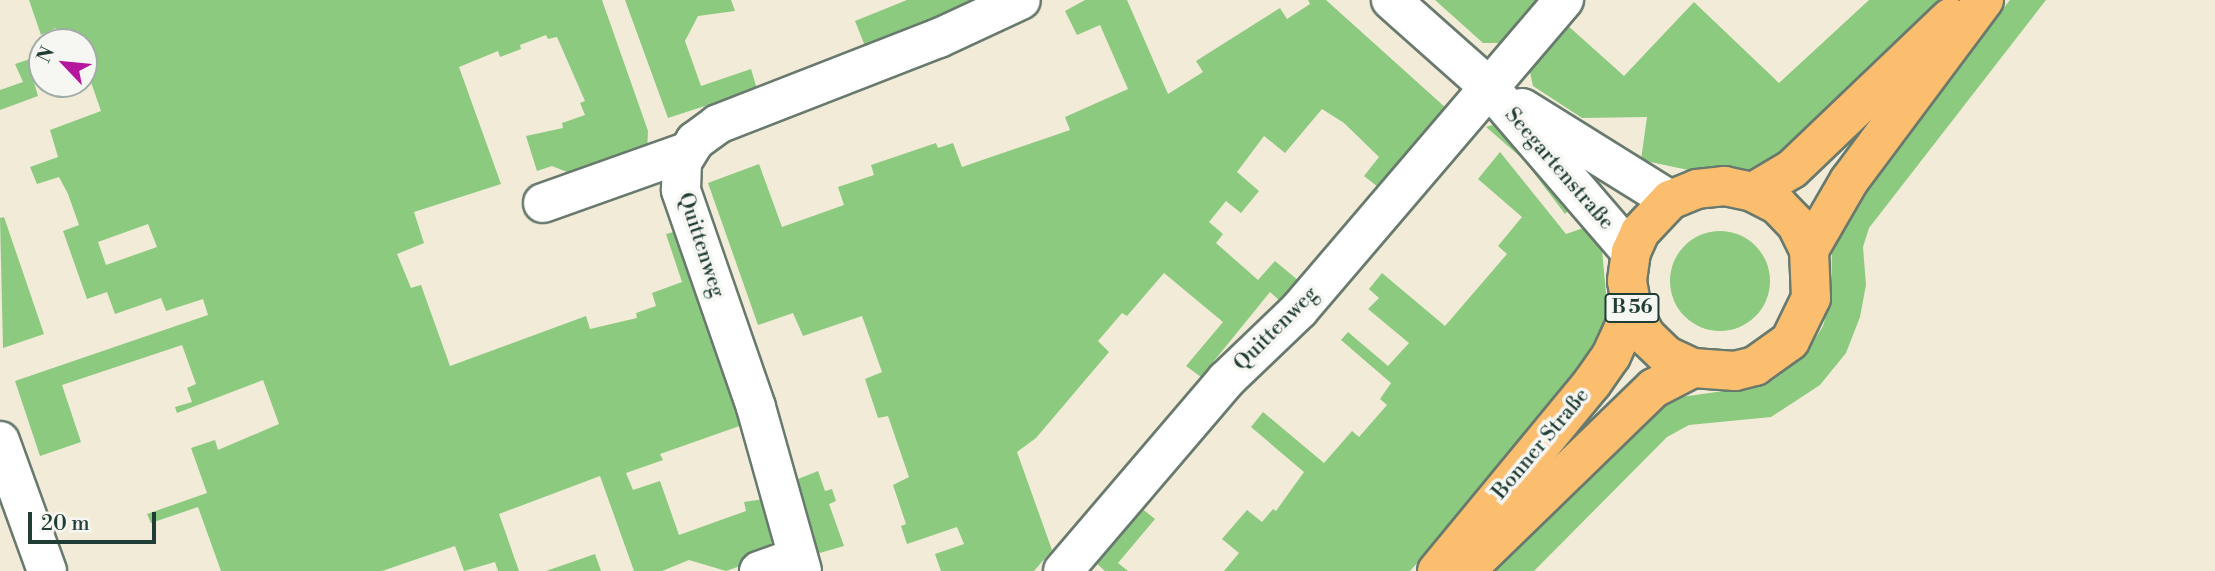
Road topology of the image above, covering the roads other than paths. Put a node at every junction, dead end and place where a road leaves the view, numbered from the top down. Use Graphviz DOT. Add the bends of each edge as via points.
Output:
graph roads {
  1 [pos="1021,0"];
  2 [pos="1391,0"];
  3 [pos="1564,0"];
  4 [pos="1970,0"];
  5 [pos="1984,0"];
  6 [pos="1488,86"];
  7 [pos="685,152"];
  8 [pos="1754,192"];
  9 [pos="1670,200"];
  10 [pos="543,203"];
  11 [pos="1809,250"];
  12 [pos="1631,252"];
  13 [pos="1632,310"];
  14 [pos="1693,368"];
  15 [pos="0,441"];
  16 [pos="800,564"];
  17 [pos="47,571"];
  18 [pos="759,571"];
  19 [pos="1063,571"];
  20 [pos="1437,571"];
  21 [pos="1465,571"];
  1 -- 7 [label="street" via="939,38 718,124"];
  2 -- 6 [label="street, Seegartenstraße"];
  3 -- 6 [label="street, Quittenweg"];
  4 -- 8 [label="main road" via="1792,169"];
  5 -- 11 [label="main road" via="1849,181"];
  6 -- 9 [label="street, Seegartenstraße"];
  6 -- 12 [label="street, Seegartenstraße"];
  6 -- 19 [label="street, Quittenweg" via="1299,310 1226,380"];
  7 -- 10 [label="street"];
  7 -- 16 [label="street, Quittenweg" via="681,190 757,407"];
  8 -- 9 [label="main road, B 56" via="1726,186 1697,189"];
  8 -- 11 [label="main road, B 56" via="1777,205 1797,225"];
  9 -- 12 [label="main road, B 56" via="1653,214"];
  11 -- 14 [label="main road, B 56" via="1811,298 1790,341 1755,366 1735,371"];
  12 -- 13 [label="main road, B 56" via="1627,281"];
  13 -- 14 [label="main road, B 56" via="1646,336"];
  13 -- 20 [label="main road, Bonner Straße / B 56" via="1611,356 1592,383"];
  14 -- 21 [label="main road, Bonner Straße" via="1654,388"];
  15 -- 17 [label="street"];
  16 -- 18 [label="street"];
}
